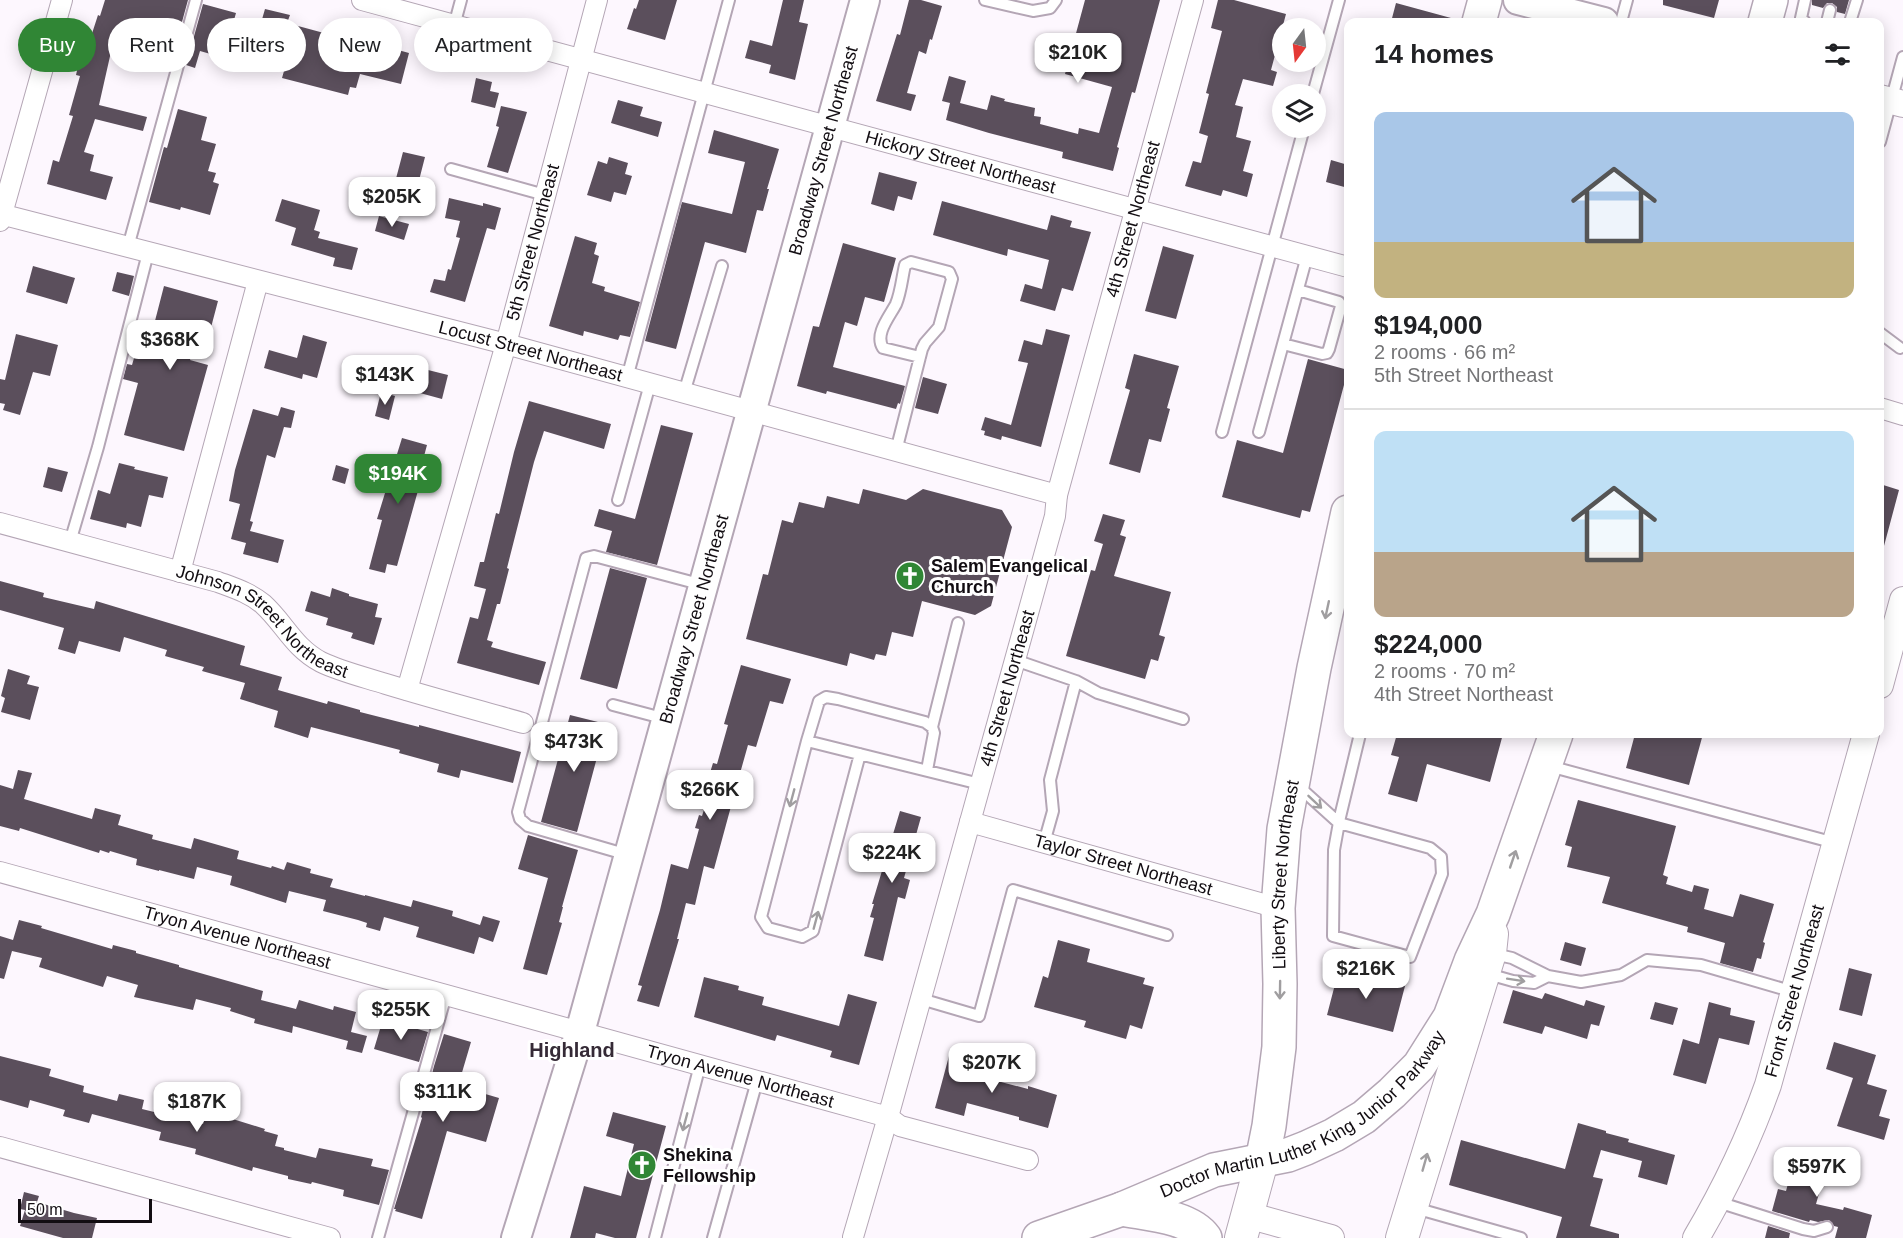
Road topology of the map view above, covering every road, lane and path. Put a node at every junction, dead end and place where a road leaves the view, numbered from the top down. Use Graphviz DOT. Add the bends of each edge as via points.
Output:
graph roads {
  1 [pos="62,0"];
  2 [pos="196,0"];
  3 [pos="362,0"];
  4 [pos="461,0"];
  5 [pos="597,0"];
  6 [pos="729,0"];
  7 [pos="865,0"];
  8 [pos="985,0"];
  9 [pos="1193,0"];
  10 [pos="1339,0"];
  11 [pos="1485,0"];
  12 [pos="1518,0"];
  13 [pos="1627,0"];
  14 [pos="1772,0"];
  15 [pos="1806,0"];
  16 [pos="1857,0"];
  17 [pos="1053,4"];
  18 [pos="1830,10"];
  19 [pos="426,18"];
  20 [pos="456,18"];
  21 [pos="1480,18"];
  22 [pos="1588,18"];
  23 [pos="1622,18"];
  24 [pos="1766,18"];
  25 [pos="1801,18"];
  26 [pos="1828,18"];
  27 [pos="1851,18"];
  28 [pos="553,53"];
  29 [pos="1903,57"];
  30 [pos="580,60"];
  31 [pos="1316,84"];
  32 [pos="704,93"];
  33 [pos="1891,101"];
  34 [pos="831,127"];
  35 [pos="1884,127"];
  36 [pos="1301,138"];
  37 [pos="451,169"];
  38 [pos="545,195"];
  39 [pos="1136,210"];
  40 [pos="1,217"];
  41 [pos="1271,246"];
  42 [pos="128,247"];
  43 [pos="148,253"];
  44 [pos="1307,256"];
  45 [pos="722,266"];
  46 [pos="1344,266"];
  47 [pos="258,281"];
  48 [pos="1298,290"];
  49 [pos="1884,336"];
  50 [pos="506,344"];
  51 [pos="1283,344"];
  52 [pos="1900,348"];
  53 [pos="920,357"];
  54 [pos="627,378"];
  55 [pos="650,384"];
  56 [pos="684,393"];
  57 [pos="1884,409"];
  58 [pos="751,412"];
  59 [pos="1903,415"];
  60 [pos="1222,432"];
  61 [pos="1259,432"];
  62 [pos="896,451"];
  63 [pos="1058,495"];
  64 [pos="618,500"];
  65 [pos="0,523"];
  66 [pos="69,542"];
  67 [pos="1343,563"];
  68 [pos="180,572"];
  69 [pos="703,585"];
  70 [pos="1903,600"];
  71 [pos="958,623"];
  72 [pos="1015,660"];
  73 [pos="1884,670"];
  74 [pos="1076,681"];
  75 [pos="407,690"];
  76 [pos="613,705"];
  77 [pos="666,719"];
  78 [pos="1183,719"];
  79 [pos="523,723"];
  80 [pos="932,728"];
  81 [pos="1359,738"];
  82 [pos="1555,738"];
  83 [pos="1865,738"];
  84 [pos="807,741"];
  85 [pos="860,754"];
  86 [pos="1545,765"];
  87 [pos="927,770"];
  88 [pos="1292,780"];
  89 [pos="980,784"];
  90 [pos="970,822"];
  91 [pos="1339,823"];
  92 [pos="1044,843"];
  93 [pos="1836,843"];
  94 [pos="629,855"];
  95 [pos="0,872"];
  96 [pos="1278,908"];
  97 [pos="1493,914"];
  98 [pos="1167,935"];
  99 [pos="1487,963"];
  100 [pos="1548,976"];
  101 [pos="1794,992"];
  102 [pos="446,995"];
  103 [pos="921,999"];
  104 [pos="580,1032"];
  105 [pos="700,1065"];
  106 [pos="757,1081"];
  107 [pos="888,1117"];
  108 [pos="0,1147"];
  109 [pos="1028,1160"];
  110 [pos="1262,1161"];
  111 [pos="1717,1202"];
  112 [pos="1412,1207"];
  113 [pos="1122,1209"];
  114 [pos="1244,1227"];
  115 [pos="1827,1227"];
  116 [pos="853,1237"];
  117 [pos="330,1238"];
  118 [pos="378,1238"];
  119 [pos="516,1238"];
  120 [pos="655,1238"];
  121 [pos="713,1238"];
  122 [pos="1039,1238"];
  123 [pos="1205,1238"];
  124 [pos="1331,1238"];
  125 [pos="1402,1238"];
  126 [pos="1521,1238"];
  127 [pos="1696,1238"];
  1 -- 40 [label="street"];
  2 -- 42 [label="lane"];
  3 -- 19 [label="street, Hickory Street Northeast"];
  4 -- 20 [label="lane"];
  5 -- 30 [label="street, 5th Street Northeast"];
  6 -- 32 [label="lane"];
  7 -- 34 [label="main road, Broadway Street Northeast"];
  8 -- 17 [label="lane" via="1033,11"];
  9 -- 39 [label="street, 4th Street Northeast"];
  10 -- 31 [label="lane"];
  11 -- 21 [label="highway"];
  12 -- 22 [label="main road"];
  13 -- 23 [label="lane"];
  14 -- 24 [label="highway"];
  15 -- 25 [label="lane"];
  16 -- 27 [label="lane"];
  18 -- 26 [label="lane"];
  28 -- 30 [label="street, Hickory Street Northeast"];
  29 -- 33 [label="lane"];
  30 -- 32 [label="street, Hickory Street Northeast"];
  30 -- 38 [label="street, 5th Street Northeast"];
  32 -- 34 [label="street, Hickory Street Northeast"];
  32 -- 54 [label="lane"];
  33 -- 35 [label="lane"];
  34 -- 39 [label="street, Hickory Street Northeast"];
  34 -- 58 [label="main road, Broadway Street Northeast"];
  36 -- 41 [label="lane"];
  37 -- 38 [label="lane"];
  38 -- 50 [label="street, 5th Street Northeast"];
  39 -- 41 [label="street, Hickory Street Northeast"];
  39 -- 63 [label="street, 4th Street Northeast"];
  40 -- 42 [label="street, Locust Street Northeast"];
  41 -- 44 [label="street, Hickory Street Northeast"];
  41 -- 60 [label="lane"];
  42 -- 43 [label="street, Locust Street Northeast"];
  43 -- 47 [label="street, Locust Street Northeast"];
  43 -- 66 [label="lane"];
  44 -- 46 [label="street, Hickory Street Northeast"];
  44 -- 48 [label="lane"];
  45 -- 56 [label="lane"];
  47 -- 50 [label="street, Locust Street Northeast"];
  47 -- 68 [label="street"];
  48 -- 51 [label="lane"];
  48 -- 51 [label="lane" via="1340,302 1341,306 1327,352"];
  49 -- 52 [label="lane"];
  50 -- 54 [label="street, Locust Street Northeast"];
  50 -- 75 [label="street, 5th Street Northeast"];
  51 -- 61 [label="lane"];
  53 -- 53 [label="lane" via="925,343 939,327 952,276 911,262 905,265 896,304 886,318 880,340 883,348"];
  53 -- 62 [label="lane"];
  54 -- 55 [label="street, Locust Street Northeast"];
  55 -- 56 [label="street, Locust Street Northeast"];
  55 -- 64 [label="lane"];
  56 -- 58 [label="street, Locust Street Northeast"];
  57 -- 59 [label="street"];
  58 -- 62 [label="street, Locust Street Northeast"];
  58 -- 69 [label="main road, Broadway Street Northeast"];
  62 -- 63 [label="street, Locust Street Northeast"];
  63 -- 72 [label="street, 4th Street Northeast"];
  65 -- 66 [label="street, Johnson Street Northeast"];
  66 -- 68 [label="street, Johnson Street Northeast"];
  67 -- 88 [label="highway, Liberty Street Northeast, one-way"];
  68 -- 75 [label="street, Johnson Street Northeast" via="246,593 272,613 308,654 322,662"];
  69 -- 77 [label="main road, Broadway Street Northeast"];
  69 -- 94 [label="lane" via="594,556 586,558 518,812 528,826"];
  70 -- 73 [label="street"];
  71 -- 80 [label="lane"];
  72 -- 74 [label="lane"];
  72 -- 89 [label="street, 4th Street Northeast"];
  74 -- 78 [label="lane" via="1098,693"];
  74 -- 92 [label="lane" via="1050,780 1053,811"];
  75 -- 79 [label="street, Johnson Street Northeast"];
  76 -- 77 [label="lane"];
  77 -- 94 [label="main road, Broadway Street Northeast"];
  80 -- 84 [label="lane" via="925,722 826,697 819,701"];
  80 -- 87 [label="lane"];
  81 -- 91 [label="lane"];
  82 -- 86 [label="highway, Doctor Martin Luther King Junior Parkway"];
  83 -- 93 [label="street, Front Street Northeast"];
  84 -- 85 [label="lane"];
  84 -- 85 [label="lane, one-way" via="761,917 768,928 802,937 813,931"];
  85 -- 87 [label="lane"];
  86 -- 93 [label="lane"];
  97 -- 86 [label="highway, Doctor Martin Luther King Junior Parkway, one-way"];
  87 -- 89 [label="lane"];
  88 -- 91 [label="lane, one-way"];
  88 -- 96 [label="highway, Liberty Street Northeast"];
  89 -- 90 [label="street, 4th Street Northeast"];
  90 -- 92 [label="street, Taylor Street Northeast"];
  90 -- 103 [label="street, 4th Street Northeast"];
  91 -- 91 [label="lane" via="1334,850 1333,936 1410,957 1442,873 1441,857 1430,848"];
  92 -- 96 [label="street, Taylor Street Northeast"];
  93 -- 101 [label="street, Front Street Northeast"];
  94 -- 104 [label="main road, Broadway Street Northeast"];
  95 -- 102 [label="street, Tryon Avenue Northeast"];
  96 -- 110 [label="highway, Liberty Street Northeast, one-way" via="1279,1047"];
  97 -- 99 [label="main road"];
  97 -- 110 [label="highway, Doctor Martin Luther King Junior Parkway" via="1450,1017 1419,1066 1364,1117 1288,1155"];
  98 -- 103 [label="lane" via="1012,890 978,1016"];
  99 -- 100 [label="lane" via="1512,958"];
  99 -- 100 [label="lane, one-way" via="1513,981 1534,983"];
  112 -- 99 [label="main road, one-way"];
  100 -- 101 [label="lane" via="1581,982 1605,979 1647,960 1701,965"];
  101 -- 111 [label="street, Front Street Northeast" via="1759,1111"];
  102 -- 104 [label="street, Tryon Avenue Northeast"];
  102 -- 118 [label="lane"];
  103 -- 107 [label="street, 4th Street Northeast"];
  104 -- 105 [label="street, Tryon Avenue Northeast"];
  104 -- 119 [label="main road, Broadway Street Northeast"];
  105 -- 106 [label="street, Tryon Avenue Northeast"];
  105 -- 120 [label="lane, one-way"];
  106 -- 107 [label="street, Tryon Avenue Northeast"];
  106 -- 121 [label="lane"];
  107 -- 109 [label="street, Tryon Avenue Northeast" via="900,1126"];
  107 -- 116 [label="street, 4th Street Northeast"];
  108 -- 117 [label="street"];
  110 -- 113 [label="highway, Doctor Martin Luther King Junior Parkway" via="1214,1170"];
  110 -- 114 [label="main road, Liberty Street Northeast"];
  111 -- 115 [label="lane" via="1803,1229"];
  111 -- 127 [label="street, Front Street Northeast"];
  112 -- 125 [label="main road"];
  112 -- 126 [label="lane"];
  113 -- 122 [label="highway, Doctor Martin Luther King Junior Parkway"];
  113 -- 123 [label="highway" via="1179,1220"];
  114 -- 124 [label="street"];
}
